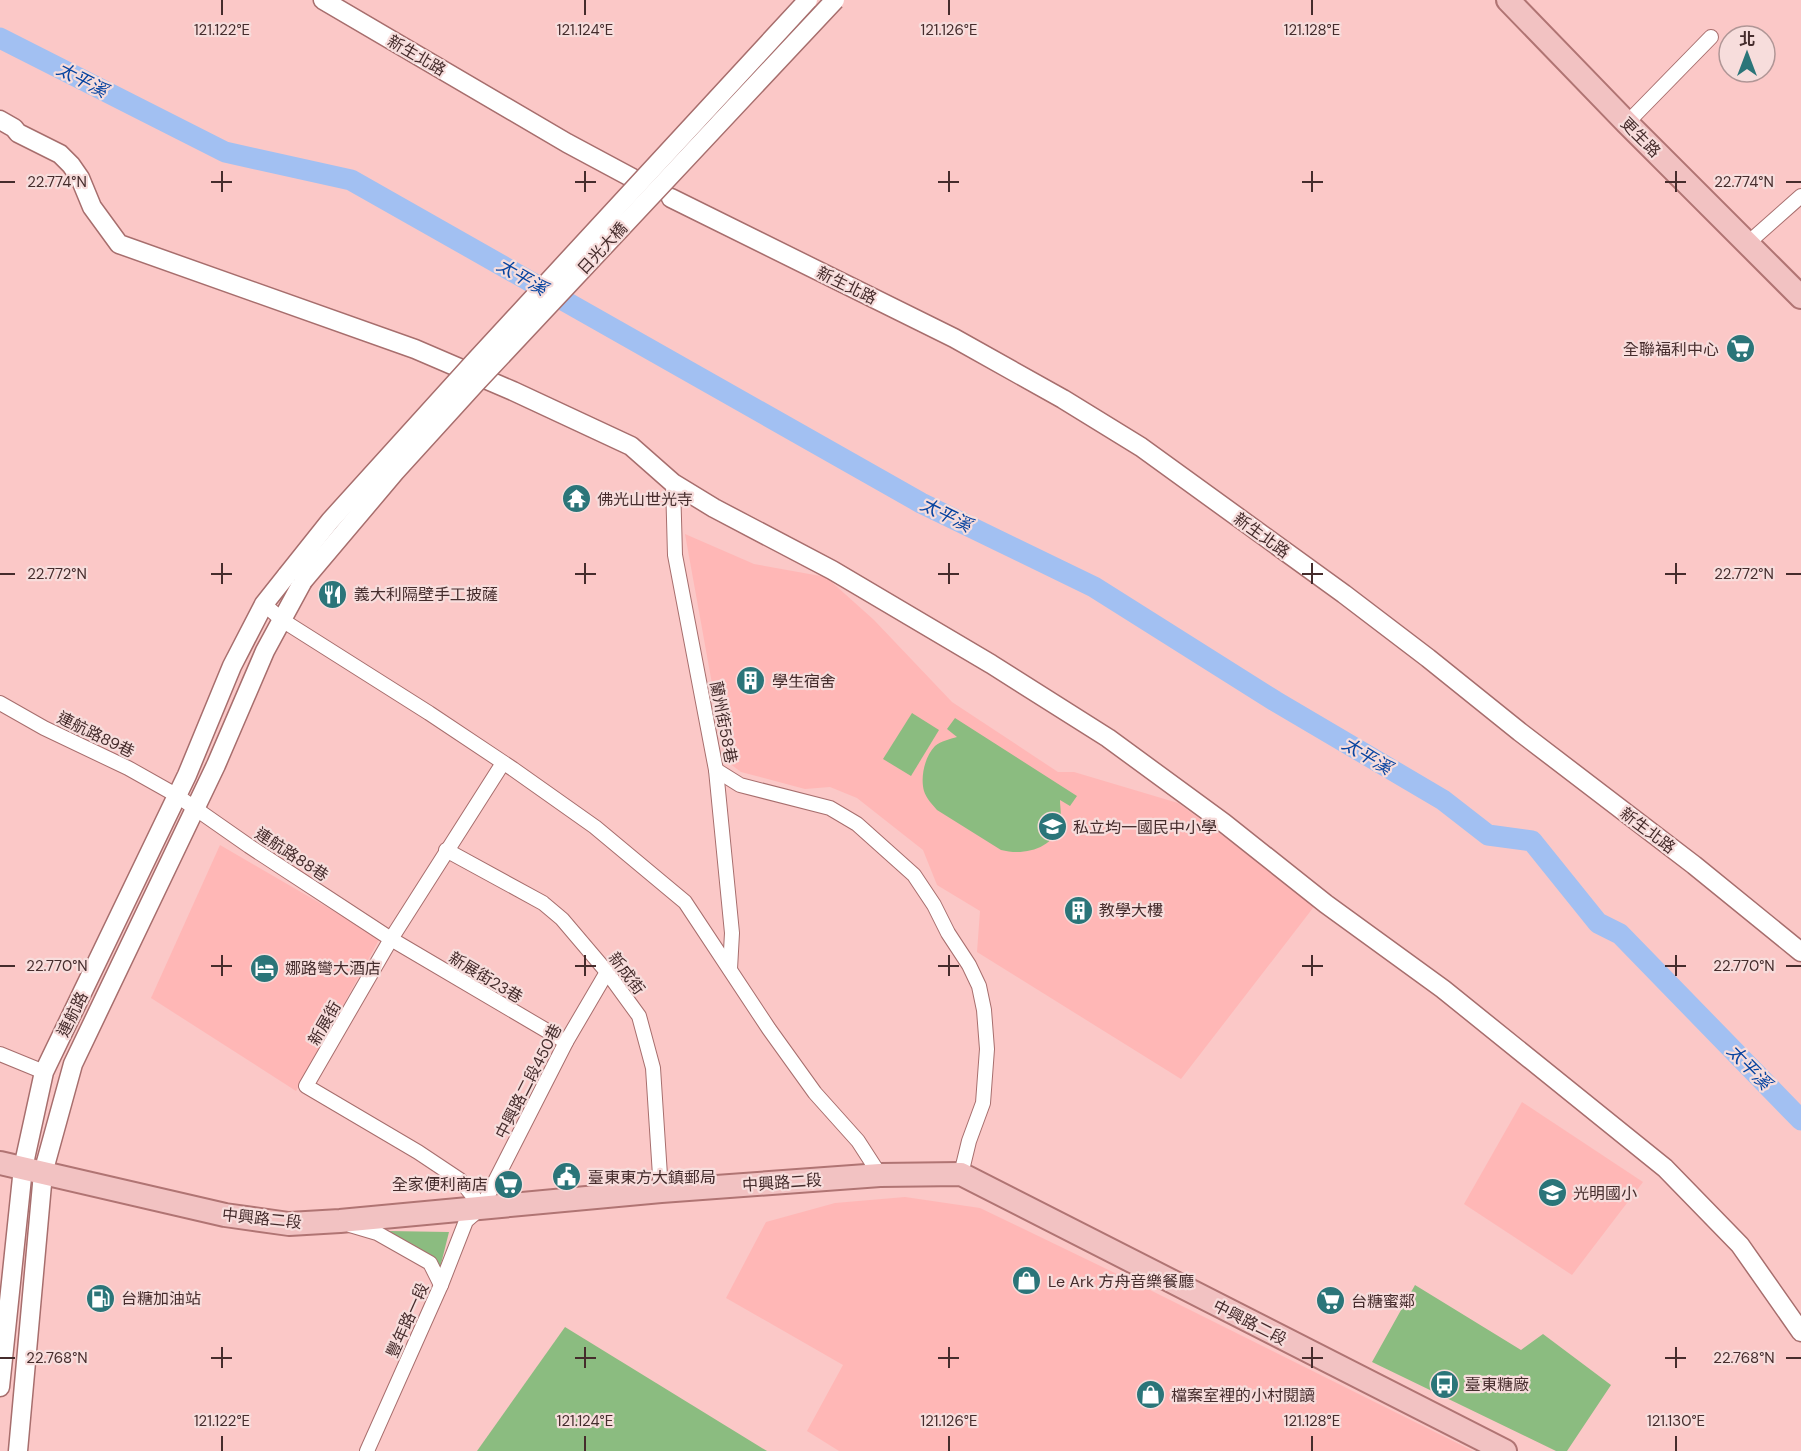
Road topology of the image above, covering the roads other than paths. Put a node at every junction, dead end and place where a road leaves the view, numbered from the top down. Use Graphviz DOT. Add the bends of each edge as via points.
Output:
graph roads {
  1 [pos="323,0"];
  2 [pos="808,0"];
  3 [pos="835,0"];
  4 [pos="1513,2"];
  5 [pos="1711,37"];
  6 [pos="0,120"];
  7 [pos="1627,123"];
  8 [pos="636,180"];
  9 [pos="1801,196"];
  10 [pos="671,198"];
  11 [pos="1748,243"];
  12 [pos="1801,297"];
  13 [pos="673,483"];
  14 [pos="295,578"];
  15 [pos="264,604"];
  16 [pos="282,620"];
  17 [pos="0,703"];
  18 [pos="503,763"];
  19 [pos="716,770"];
  20 [pos="177,795"];
  21 [pos="195,809"];
  22 [pos="446,850"];
  23 [pos="391,939"];
  24 [pos="104,949"];
  25 [pos="1801,952"];
  26 [pos="123,960"];
  27 [pos="730,969"];
  28 [pos="607,972"];
  29 [pos="566,1041"];
  30 [pos="0,1054"];
  31 [pos="44,1072"];
  32 [pos="0,1163"];
  33 [pos="33,1170"];
  34 [pos="961,1174"];
  35 [pos="880,1175"];
  36 [pos="661,1191"];
  37 [pos="482,1207"];
  38 [pos="339,1221"];
  39 [pos="441,1285"];
  40 [pos="1801,1332"];
  41 [pos="0,1387"];
  42 [pos="18,1451"];
  43 [pos="367,1451"];
  44 [pos="1505,1451"];
  1 -- 8 [label="street, 新生北路"];
  2 -- 14 [label="street, 日光大橋, bridge" via="330,521"];
  3 -- 14 [label="street, 日光大橋, bridge"];
  4 -- 7 [label="main road, 更生路"];
  5 -- 7 [label="street"];
  6 -- 13 [label="street" via="60,154 71,165 92,207 118,244 415,350 513,391 631,446"];
  7 -- 11 [label="main road, 更生路"];
  9 -- 11 [label="street"];
  10 -- 25 [label="street, 新生北路" via="954,338 1141,447 1418,651"];
  11 -- 12 [label="main road, 更生路"];
  13 -- 19 [label="street, 蘭州街58巷" via="675,555"];
  13 -- 40 [label="street" via="832,570 991,664 1108,738 1224,823 1443,989 1665,1168 1740,1245"];
  14 -- 15 [label="street, 連航路"];
  14 -- 16 [label="street, 連航路"];
  15 -- 16 [label="street"];
  15 -- 20 [label="street, 連航路" via="232,666"];
  16 -- 18 [label="street"];
  16 -- 21 [label="street, 連航路"];
  17 -- 20 [label="street, 連航路89巷"];
  18 -- 22 [label="street, 新展街"];
  18 -- 27 [label="street" via="600,831 685,902"];
  19 -- 27 [label="street, 蘭州街58巷" via="732,933"];
  19 -- 34 [label="street" via="740,784 830,808 857,824 914,875 934,904 969,965 984,1010 987,1049 983,1103"];
  20 -- 21 [label="street, 連航路88巷"];
  20 -- 24 [label="street, 連航路"];
  21 -- 23 [label="street, 連航路88巷"];
  21 -- 26 [label="street, 連航路"];
  22 -- 23 [label="street, 新展街"];
  22 -- 28 [label="street, 新成街" via="543,903 575,933"];
  23 -- 29 [label="street, 新展街23巷"];
  23 -- 37 [label="street, 新展街" via="306,1086 460,1180"];
  24 -- 26 [label="street"];
  24 -- 31 [label="street, 連航路"];
  26 -- 33 [label="street, 連航路" via="73,1064"];
  27 -- 35 [label="street" via="802,1075 858,1141"];
  28 -- 29 [label="street, 中興路二段450巷"];
  28 -- 36 [label="street, 新成街" via="639,1016 653,1068"];
  29 -- 37 [label="street, 中興路二段450巷"];
  30 -- 31 [label="street"];
  31 -- 33 [label="street, 連航路"];
  32 -- 33 [label="main road, 中興路二段"];
  33 -- 38 [label="main road, 中興路二段" via="225,1215 289,1224"];
  33 -- 41 [label="street, 連航路"];
  33 -- 42 [label="street, 連航路"];
  34 -- 35 [label="main road, 中興路二段"];
  34 -- 44 [label="main road, 中興路二段"];
  35 -- 36 [label="main road, 中興路二段"];
  36 -- 37 [label="main road, 中興路二段"];
  37 -- 38 [label="main road, 中興路二段"];
  37 -- 39 [label="street, 豐年路一段" via="466,1221"];
  38 -- 39 [label="street" via="377,1233 411,1251 430,1263"];
  39 -- 43 [label="street, 豐年路一段"];
}
